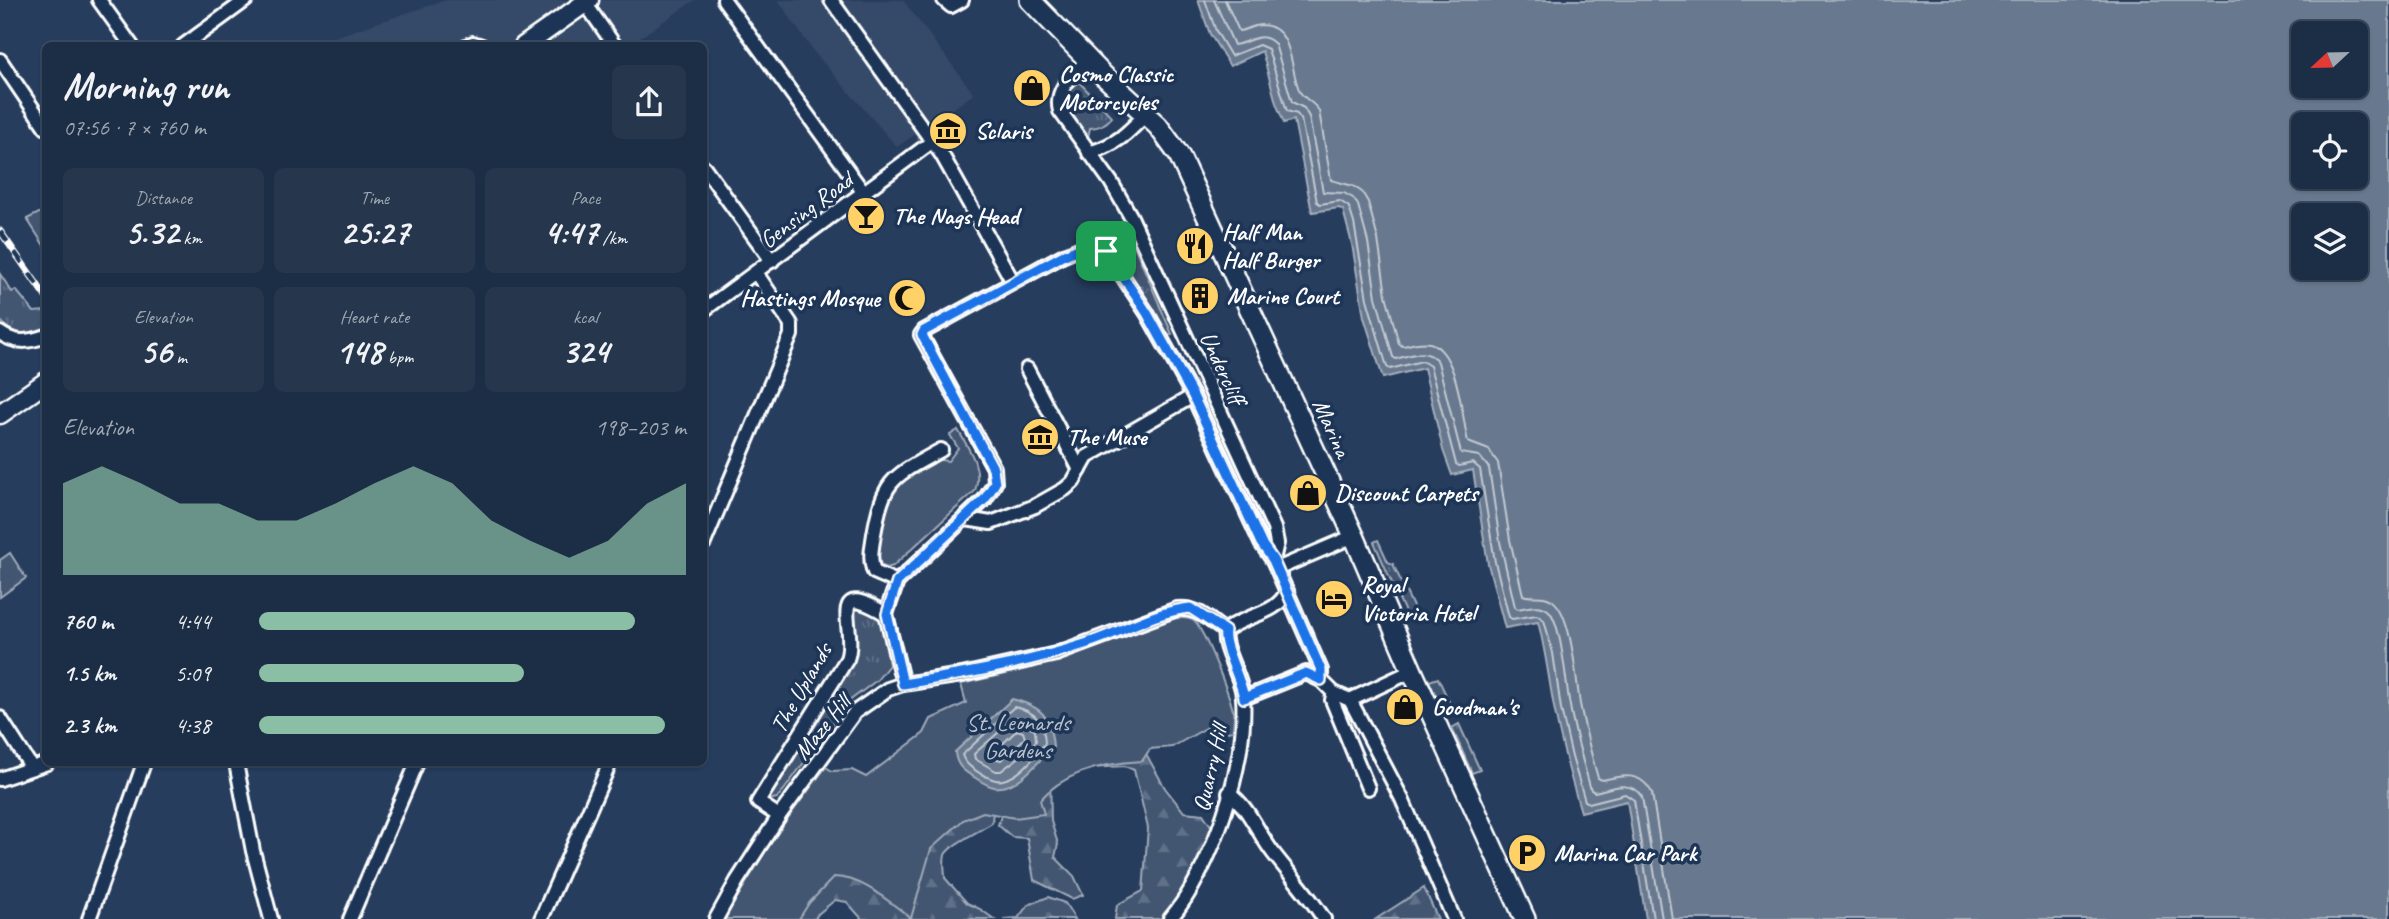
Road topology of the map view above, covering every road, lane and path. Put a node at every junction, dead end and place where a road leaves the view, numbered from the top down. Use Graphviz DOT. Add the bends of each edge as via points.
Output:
graph roads {
  1 [pos="99,0"];
  2 [pos="246,0"];
  3 [pos="724,0"];
  4 [pos="831,0"];
  5 [pos="944,0"];
  6 [pos="962,0"];
  7 [pos="1030,0"];
  8 [pos="587,1"];
  9 [pos="129,42"];
  10 [pos="188,42"];
  11 [pos="530,42"];
  12 [pos="613,42"];
  13 [pos="1088,60"];
  14 [pos="0,61"];
  15 [pos="1146,114"];
  16 [pos="42,122"];
  17 [pos="933,141"];
  18 [pos="1089,153"];
  19 [pos="707,171"];
  20 [pos="864,193"];
  21 [pos="772,261"];
  22 [pos="756,273"];
  23 [pos="1013,282"];
  24 [pos="707,308"];
  25 [pos="0,333"];
  26 [pos="42,338"];
  27 [pos="1027,369"];
  28 [pos="42,385"];
  29 [pos="1193,396"];
  30 [pos="0,414"];
  31 [pos="942,450"];
  32 [pos="1080,470"];
  33 [pos="966,519"];
  34 [pos="707,536"];
  35 [pos="1354,536"];
  36 [pos="1275,564"];
  37 [pos="897,582"];
  38 [pos="1287,591"];
  39 [pos="887,614"];
  40 [pos="1225,631"];
  41 [pos="1412,671"];
  42 [pos="1321,680"];
  43 [pos="903,684"];
  44 [pos="1334,694"];
  45 [pos="1244,698"];
  46 [pos="1350,700"];
  47 [pos="0,718"];
  48 [pos="42,765"];
  49 [pos="143,766"];
  50 [pos="237,766"];
  51 [pos="414,766"];
  52 [pos="609,766"];
  53 [pos="32,768"];
  54 [pos="0,779"];
  55 [pos="1368,788"];
  56 [pos="1229,793"];
  57 [pos="779,816"];
  58 [pos="89,919"];
  59 [pos="271,919"];
  60 [pos="350,919"];
  61 [pos="541,919"];
  62 [pos="716,919"];
  63 [pos="1170,919"];
  64 [pos="1324,919"];
  65 [pos="1454,919"];
  66 [pos="1524,919"];
  1 -- 9 [label="street"];
  2 -- 10 [label="street"];
  3 -- 20 [label="street"];
  4 -- 17 [label="street"];
  5 -- 6 [label="street" via="951,6"];
  7 -- 13 [label="highway, Marina"];
  8 -- 11 [label="main road"];
  8 -- 12 [label="street"];
  13 -- 15 [label="highway, Marina"];
  13 -- 18 [label="street, Undercliff" via="1062,90 1058,103 1063,118"];
  14 -- 16 [label="street"];
  15 -- 18 [label="street" via="1111,146"];
  15 -- 35 [label="highway, Marina" via="1169,138 1189,175"];
  17 -- 20 [label="street, Gensing Road"];
  17 -- 23 [label="street"];
  18 -- 36 [label="street, Undercliff" via="1131,217 1274,527"];
  19 -- 21 [label="street"];
  20 -- 21 [label="street, Gensing Road"];
  21 -- 22 [label="street, Gensing Road"];
  22 -- 24 [label="street, Gensing Road"];
  22 -- 34 [label="street" via="791,324 791,335"];
  23 -- 29 [label="street" via="1082,246 1106,251"];
  23 -- 33 [label="street" via="922,335 993,468 992,491"];
  25 -- 26 [label="street" via="18,342"];
  27 -- 32 [label="street"];
  28 -- 30 [label="main road"];
  29 -- 32 [label="street" via="1087,457"];
  29 -- 36 [label="street"];
  31 -- 37 [label="street" via="898,475 880,503 870,561 874,572"];
  32 -- 33 [label="street" via="1065,489 1020,513 991,523"];
  33 -- 37 [label="street"];
  35 -- 36 [label="street"];
  35 -- 41 [label="highway, Marina"];
  36 -- 38 [label="street"];
  37 -- 39 [label="street"];
  38 -- 40 [label="street" via="1276,606"];
  38 -- 42 [label="street" via="1321,670"];
  39 -- 43 [label="street"];
  39 -- 57 [label="street, The Uplands" via="864,601 848,607 851,649 847,659 758,802"];
  40 -- 43 [label="street, Maze Hill" via="1199,612 1177,609 1055,653"];
  40 -- 45 [label="street" via="1224,641"];
  41 -- 46 [label="street"];
  41 -- 66 [label="highway, Marina"];
  42 -- 44 [label="street"];
  42 -- 45 [label="street, Quarry Hill" via="1306,673"];
  43 -- 57 [label="street, Maze Hill" via="855,712"];
  44 -- 46 [label="street"];
  44 -- 55 [label="street" via="1332,700"];
  45 -- 56 [label="street, Quarry Hill" via="1242,740"];
  46 -- 65 [label="street" via="1402,799"];
  47 -- 53 [label="street"];
  48 -- 53 [label="street"];
  49 -- 58 [label="street"];
  50 -- 59 [label="street"];
  51 -- 60 [label="street"];
  52 -- 61 [label="street"];
  53 -- 54 [label="street"];
  56 -- 63 [label="street, Quarry Hill" via="1200,876"];
  56 -- 64 [label="street" via="1240,800 1272,853"];
  57 -- 62 [label="street, Maze Hill"];
}
